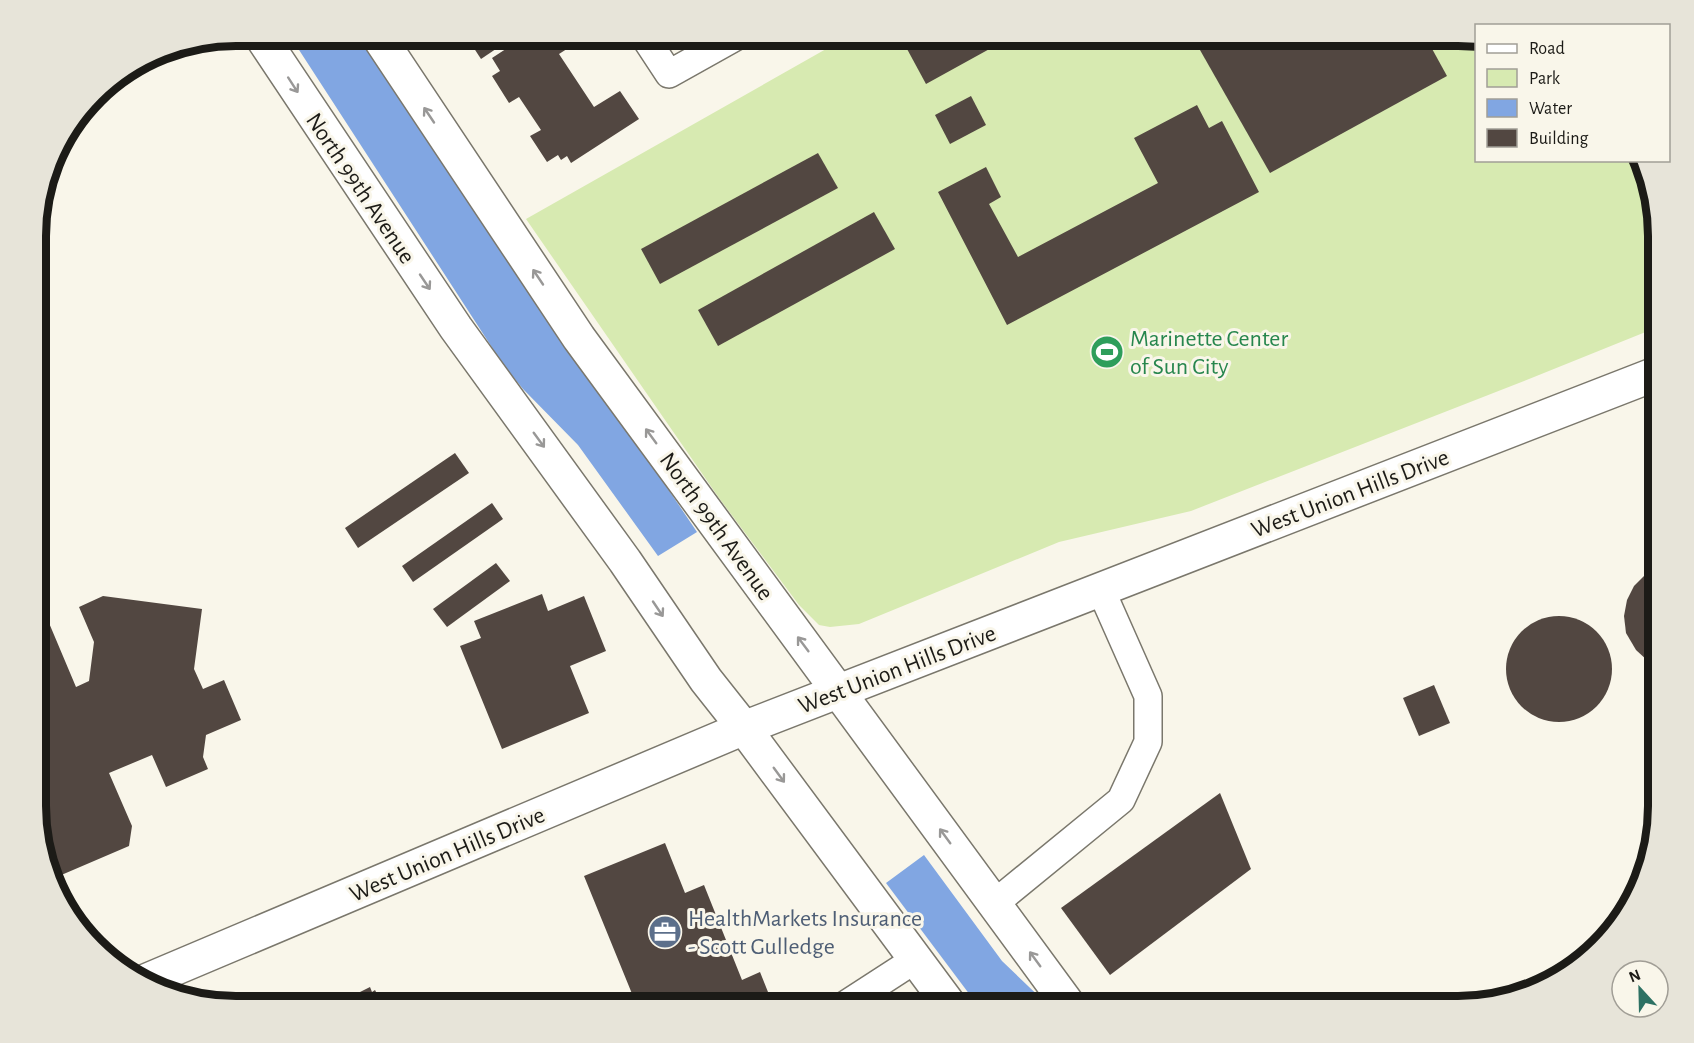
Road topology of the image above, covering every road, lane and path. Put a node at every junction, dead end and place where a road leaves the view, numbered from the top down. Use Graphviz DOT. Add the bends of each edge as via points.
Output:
graph roads {
  1 [pos="268,47"];
  2 [pos="385,47"];
  3 [pos="651,47"];
  4 [pos="718,47"];
  5 [pos="1647,377"];
  6 [pos="1101,590"];
  7 [pos="838,691"];
  8 [pos="744,728"];
  9 [pos="995,903"];
  10 [pos="916,959"];
  11 [pos="153,978"];
  12 [pos="858,996"];
  13 [pos="943,996"];
  14 [pos="1062,996"];
  1 -- 8 [label="main road, North 99th Avenue, one-way" via="456,328"];
  7 -- 2 [label="main road, North 99th Avenue, one-way" via="579,338"];
  3 -- 4 [label="street" via="669,74"];
  5 -- 6 [label="main road, West Union Hills Drive"];
  6 -- 7 [label="main road, West Union Hills Drive"];
  6 -- 9 [label="street" via="1148,696 1148,742 1121,800"];
  7 -- 8 [label="main road, West Union Hills Drive"];
  9 -- 7 [label="main road, North 99th Avenue, one-way"];
  8 -- 10 [label="main road, North 99th Avenue, one-way"];
  8 -- 11 [label="main road, West Union Hills Drive"];
  14 -- 9 [label="main road, North 99th Avenue, one-way"];
  10 -- 12 [label="street"];
  10 -- 13 [label="main road, North 99th Avenue"];
}
